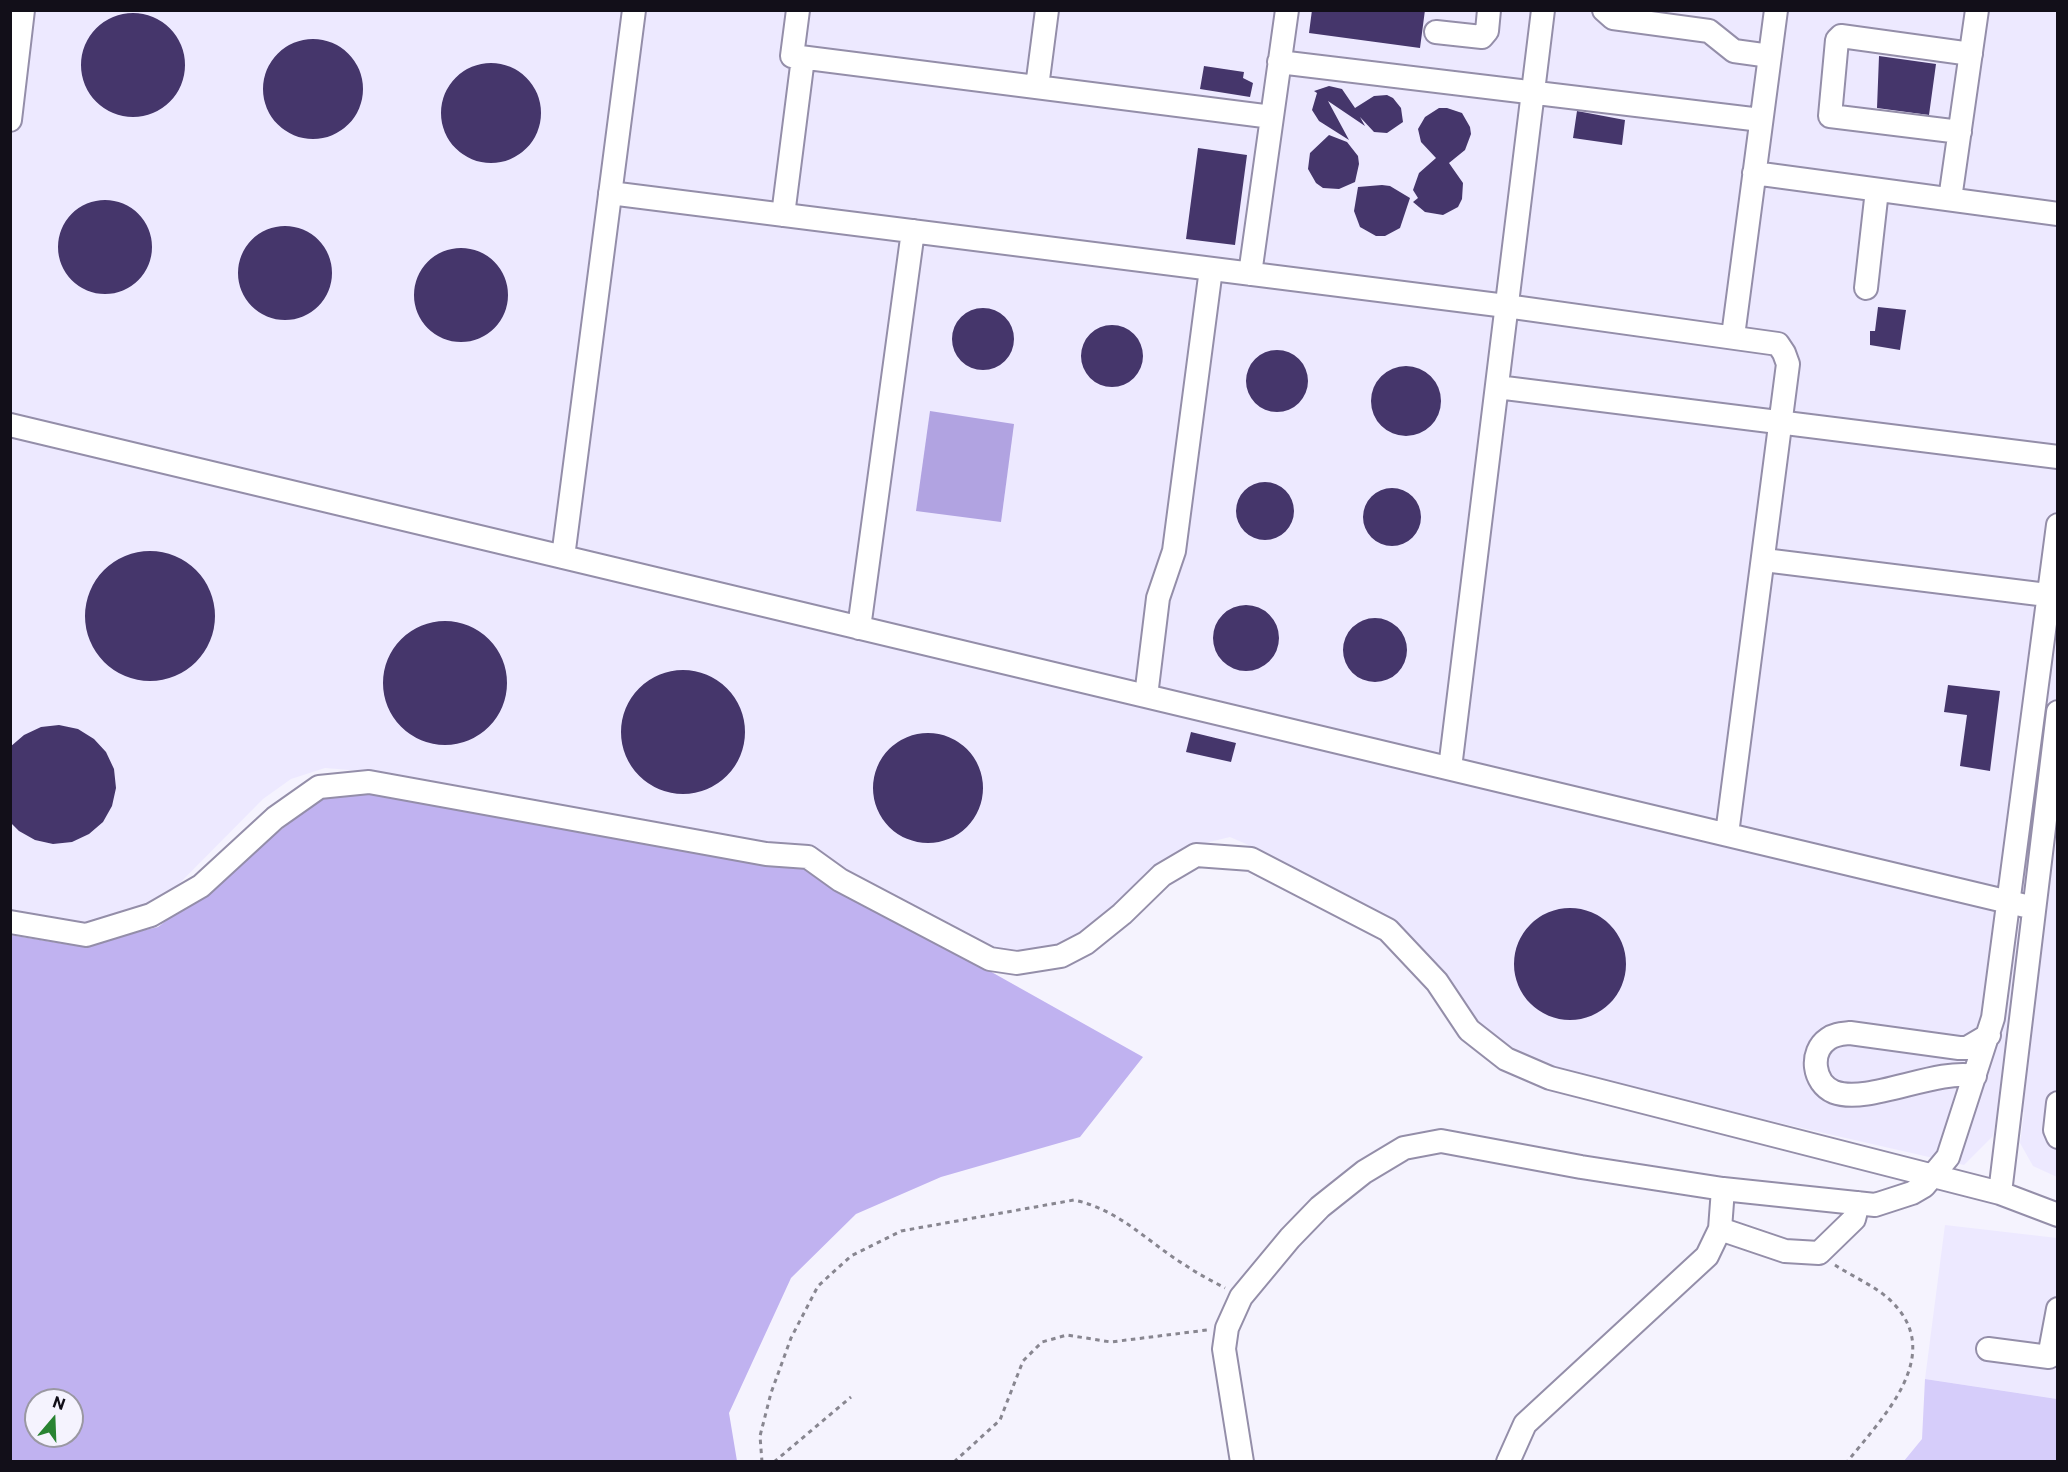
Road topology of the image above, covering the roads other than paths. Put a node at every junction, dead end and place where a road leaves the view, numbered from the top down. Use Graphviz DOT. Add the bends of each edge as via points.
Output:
graph roads {
  1 [pos="23,10"];
  2 [pos="634,10"];
  3 [pos="798,10"];
  4 [pos="1047,10"];
  5 [pos="1287,10"];
  6 [pos="1489,10"];
  7 [pos="1543,10"];
  8 [pos="1604,10"];
  9 [pos="1776,10"];
  10 [pos="1977,10"];
  11 [pos="1436,32"];
  12 [pos="1971,54"];
  13 [pos="1770,56"];
  14 [pos="803,58"];
  15 [pos="1280,62"];
  16 [pos="1037,87"];
  17 [pos="1533,92"];
  18 [pos="1272,117"];
  19 [pos="10,120"];
  20 [pos="1761,120"];
  21 [pos="1960,132"];
  22 [pos="1754,173"];
  23 [pos="1877,190"];
  24 [pos="610,193"];
  25 [pos="1950,200"];
  26 [pos="2058,214"];
  27 [pos="783,215"];
  28 [pos="913,231"];
  29 [pos="1211,269"];
  30 [pos="1250,274"];
  31 [pos="1866,288"];
  32 [pos="1506,306"];
  33 [pos="1733,336"];
  34 [pos="1497,387"];
  35 [pos="1781,422"];
  36 [pos="10,425"];
  37 [pos="2058,457"];
  38 [pos="2058,525"];
  39 [pos="563,557"];
  40 [pos="1764,560"];
  41 [pos="2047,595"];
  42 [pos="859,628"];
  43 [pos="1146,696"];
  44 [pos="2058,712"];
  45 [pos="1450,768"];
  46 [pos="1727,834"];
  47 [pos="2010,902"];
  48 [pos="2034,908"];
  49 [pos="10,922"];
  50 [pos="1989,1035"];
  51 [pos="1975,1076"];
  52 [pos="2058,1103"];
  53 [pos="2058,1137"];
  54 [pos="1935,1176"];
  55 [pos="1724,1189"];
  56 [pos="2000,1192"];
  57 [pos="1858,1203"];
  58 [pos="2058,1215"];
  59 [pos="1720,1230"];
  60 [pos="2058,1310"];
  61 [pos="1988,1349"];
  62 [pos="1242,1461"];
  63 [pos="1508,1461"];
  1 -- 19 [label="lane"];
  2 -- 24 [label="lane"];
  3 -- 14 [label="lane" via="792,56"];
  4 -- 16 [label="lane"];
  5 -- 15 [label="lane"];
  6 -- 11 [label="lane" via="1487,31 1482,37"];
  7 -- 17 [label="lane"];
  8 -- 13 [label="lane" via="1613,18 1709,31 1734,51"];
  9 -- 13 [label="lane"];
  10 -- 12 [label="lane"];
  12 -- 21 [label="lane"];
  12 -- 21 [label="lane" via="1841,36 1837,40 1830,116"];
  13 -- 20 [label="lane"];
  14 -- 16 [label="lane"];
  14 -- 27 [label="lane"];
  15 -- 17 [label="lane"];
  15 -- 18 [label="lane"];
  16 -- 18 [label="lane"];
  17 -- 20 [label="lane"];
  17 -- 32 [label="lane"];
  18 -- 30 [label="lane"];
  20 -- 22 [label="lane"];
  21 -- 25 [label="lane"];
  22 -- 23 [label="lane"];
  22 -- 33 [label="lane"];
  23 -- 25 [label="lane"];
  23 -- 31 [label="lane"];
  24 -- 27 [label="lane"];
  24 -- 39 [label="lane"];
  25 -- 26 [label="lane"];
  27 -- 28 [label="lane"];
  28 -- 29 [label="lane"];
  28 -- 42 [label="lane"];
  29 -- 30 [label="lane"];
  29 -- 43 [label="lane" via="1174,551 1158,598"];
  30 -- 32 [label="lane"];
  32 -- 33 [label="lane"];
  32 -- 34 [label="lane"];
  33 -- 35 [label="lane" via="1778,344 1784,353 1788,364"];
  34 -- 35 [label="lane"];
  34 -- 45 [label="lane"];
  35 -- 37 [label="lane"];
  35 -- 40 [label="lane"];
  36 -- 39 [label="lane"];
  38 -- 41 [label="lane"];
  39 -- 42 [label="lane"];
  40 -- 41 [label="lane"];
  40 -- 46 [label="lane"];
  41 -- 47 [label="lane"];
  42 -- 43 [label="lane"];
  43 -- 45 [label="lane"];
  44 -- 48 [label="lane"];
  45 -- 46 [label="lane"];
  46 -- 47 [label="lane"];
  47 -- 48 [label="lane"];
  47 -- 50 [label="lane"];
  48 -- 56 [label="lane"];
  49 -- 54 [label="lane" via="86,934 151,915 201,886 275,818 319,787 369,782 766,854 808,857 840,880 990,959 1017,963 1061,956 1086,943 1161,875 1196,855 1251,858 1388,930 1437,982 1469,1030 1506,1059 1550,1078"];
  50 -- 51 [label="lane"];
  50 -- 51 [label="lane" via="1967,1048 1959,1048 1837,1034 1826,1040 1816,1060 1819,1080 1841,1093 1859,1094 1958,1075"];
  51 -- 54 [label="lane" via="1948,1157"];
  52 -- 53 [label="lane"];
  54 -- 56 [label="lane"];
  54 -- 57 [label="lane" via="1912,1193 1875,1205"];
  55 -- 57 [label="lane"];
  55 -- 59 [label="lane"];
  55 -- 62 [label="lane" via="1441,1141 1404,1148 1364,1172 1320,1207 1242,1297 1227,1328 1224,1349"];
  56 -- 58 [label="lane"];
  57 -- 59 [label="lane" via="1854,1218 1819,1253 1785,1251"];
  59 -- 63 [label="lane" via="1707,1256 1525,1424"];
  60 -- 61 [label="lane" via="2049,1357"];
}
